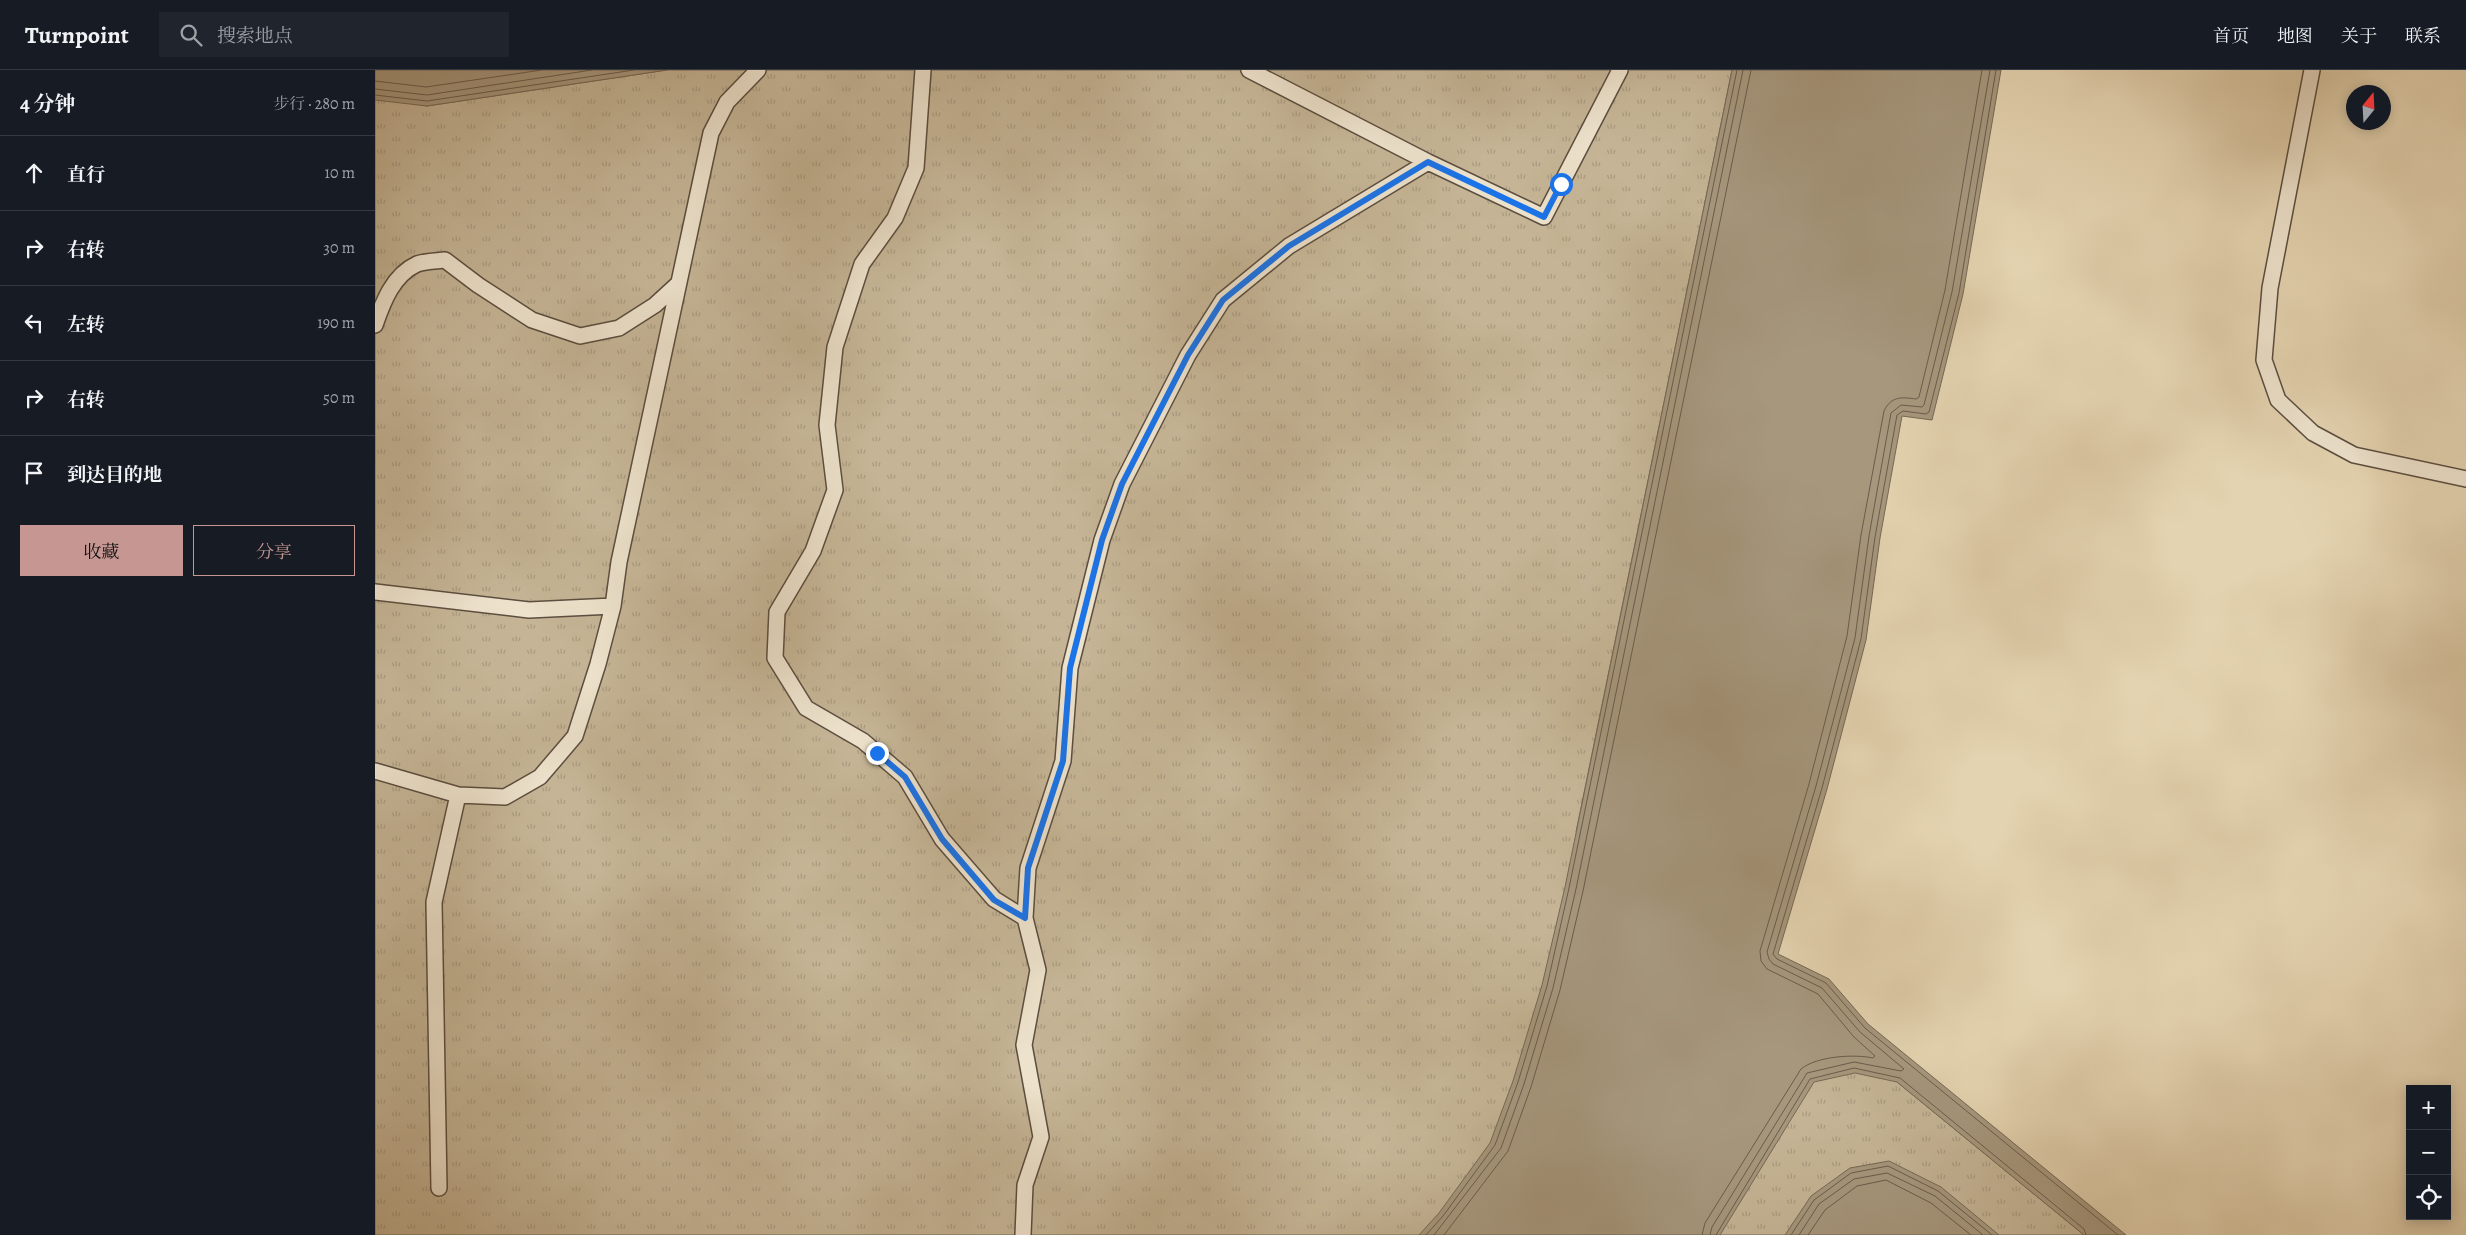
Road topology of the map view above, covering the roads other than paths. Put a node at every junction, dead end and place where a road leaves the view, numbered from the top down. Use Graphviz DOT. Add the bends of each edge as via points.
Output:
graph roads {
  1 [pos="758,70"];
  2 [pos="923,70"];
  3 [pos="1249,70"];
  4 [pos="1620,70"];
  5 [pos="2312,70"];
  6 [pos="1428,162"];
  7 [pos="679,283"];
  8 [pos="375,325"];
  9 [pos="2466,479"];
  10 [pos="375,592"];
  11 [pos="613,606"];
  12 [pos="375,771"];
  13 [pos="457,795"];
  14 [pos="1025,918"];
  15 [pos="439,1188"];
  16 [pos="1023,1235"];
  1 -- 7 [label="lane" via="727,102 711,134"];
  2 -- 14 [label="lane" via="916,168 895,218 862,264 835,347 827,425 835,490 813,551 777,612 775,658 806,708 863,741 905,777 942,839 994,900"];
  3 -- 6 [label="lane"];
  4 -- 6 [label="lane" via="1544,217"];
  5 -- 9 [label="lane" via="2270,288 2264,360 2278,400 2313,433 2354,455"];
  6 -- 14 [label="lane" via="1289,246 1223,300 1188,355 1122,484 1102,540 1070,668 1063,761 1028,868"];
  7 -- 8 [label="lane" via="655,305 619,328 580,336 532,320 445,260 418,264 400,276 384,300"];
  7 -- 11 [label="lane" via="619,562"];
  10 -- 11 [label="lane" via="529,610"];
  11 -- 13 [label="lane" via="575,736 540,777 505,797"];
  12 -- 13 [label="lane"];
  13 -- 15 [label="lane" via="435,902"];
  14 -- 16 [label="lane" via="1037,970 1024,1045 1041,1137 1025,1185"];
}
